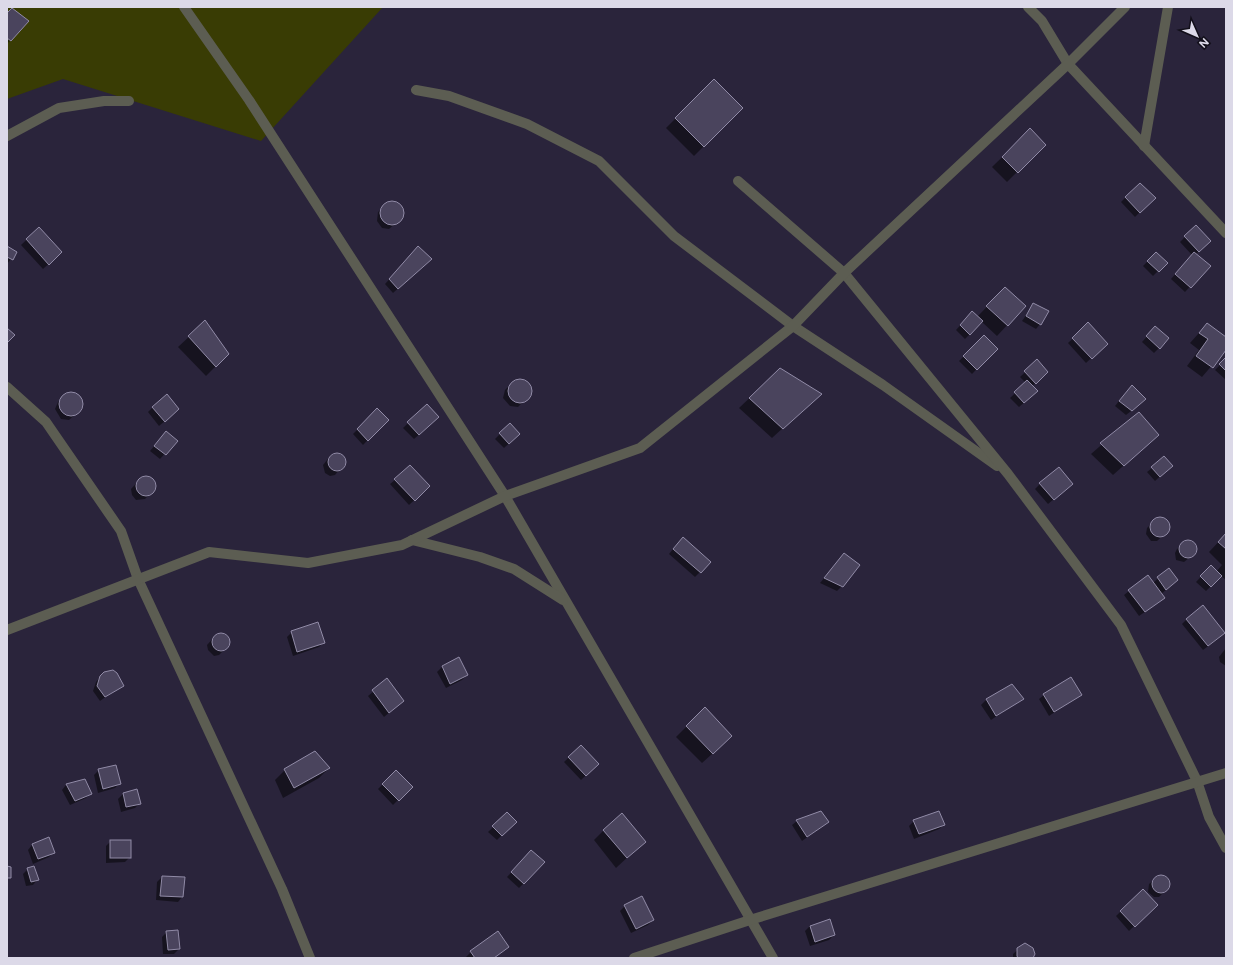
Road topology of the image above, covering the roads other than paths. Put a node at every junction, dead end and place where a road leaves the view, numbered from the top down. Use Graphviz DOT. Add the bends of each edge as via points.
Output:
graph roads {
  1 [pos="184,7"];
  2 [pos="1028,7"];
  3 [pos="1125,7"];
  4 [pos="1168,7"];
  5 [pos="1068,64"];
  6 [pos="416,90"];
  7 [pos="129,101"];
  8 [pos="7,136"];
  9 [pos="1144,146"];
  10 [pos="738,181"];
  11 [pos="1226,232"];
  12 [pos="844,273"];
  13 [pos="792,326"];
  14 [pos="7,387"];
  15 [pos="1008,474"];
  16 [pos="505,496"];
  17 [pos="412,540"];
  18 [pos="138,580"];
  19 [pos="565,600"];
  20 [pos="7,630"];
  21 [pos="1226,773"];
  22 [pos="1197,781"];
  23 [pos="1226,848"];
  24 [pos="750,920"];
  25 [pos="310,958"];
  26 [pos="634,958"];
  27 [pos="773,958"];
  1 -- 16 [label="street" via="249,100"];
  2 -- 5 [label="street" via="1042,21"];
  3 -- 5 [label="street"];
  4 -- 9 [label="street"];
  5 -- 9 [label="street"];
  5 -- 12 [label="street"];
  6 -- 13 [label="street" via="448,96 527,124 599,161 674,236"];
  7 -- 8 [label="street" via="104,101 59,108"];
  9 -- 11 [label="street"];
  10 -- 12 [label="street"];
  12 -- 13 [label="street"];
  12 -- 15 [label="street"];
  13 -- 15 [label="street" via="883,385"];
  13 -- 16 [label="street" via="640,448"];
  14 -- 18 [label="street" via="46,422 121,531"];
  15 -- 22 [label="street" via="1122,625"];
  16 -- 17 [label="street"];
  16 -- 19 [label="street"];
  17 -- 18 [label="street" via="402,545 308,563 209,552"];
  17 -- 19 [label="street" via="480,557 514,569"];
  18 -- 20 [label="street"];
  18 -- 25 [label="street" via="282,889"];
  19 -- 24 [label="street"];
  21 -- 22 [label="street"];
  22 -- 23 [label="street" via="1209,817"];
  22 -- 24 [label="street"];
  24 -- 26 [label="street"];
  24 -- 27 [label="street"];
}
